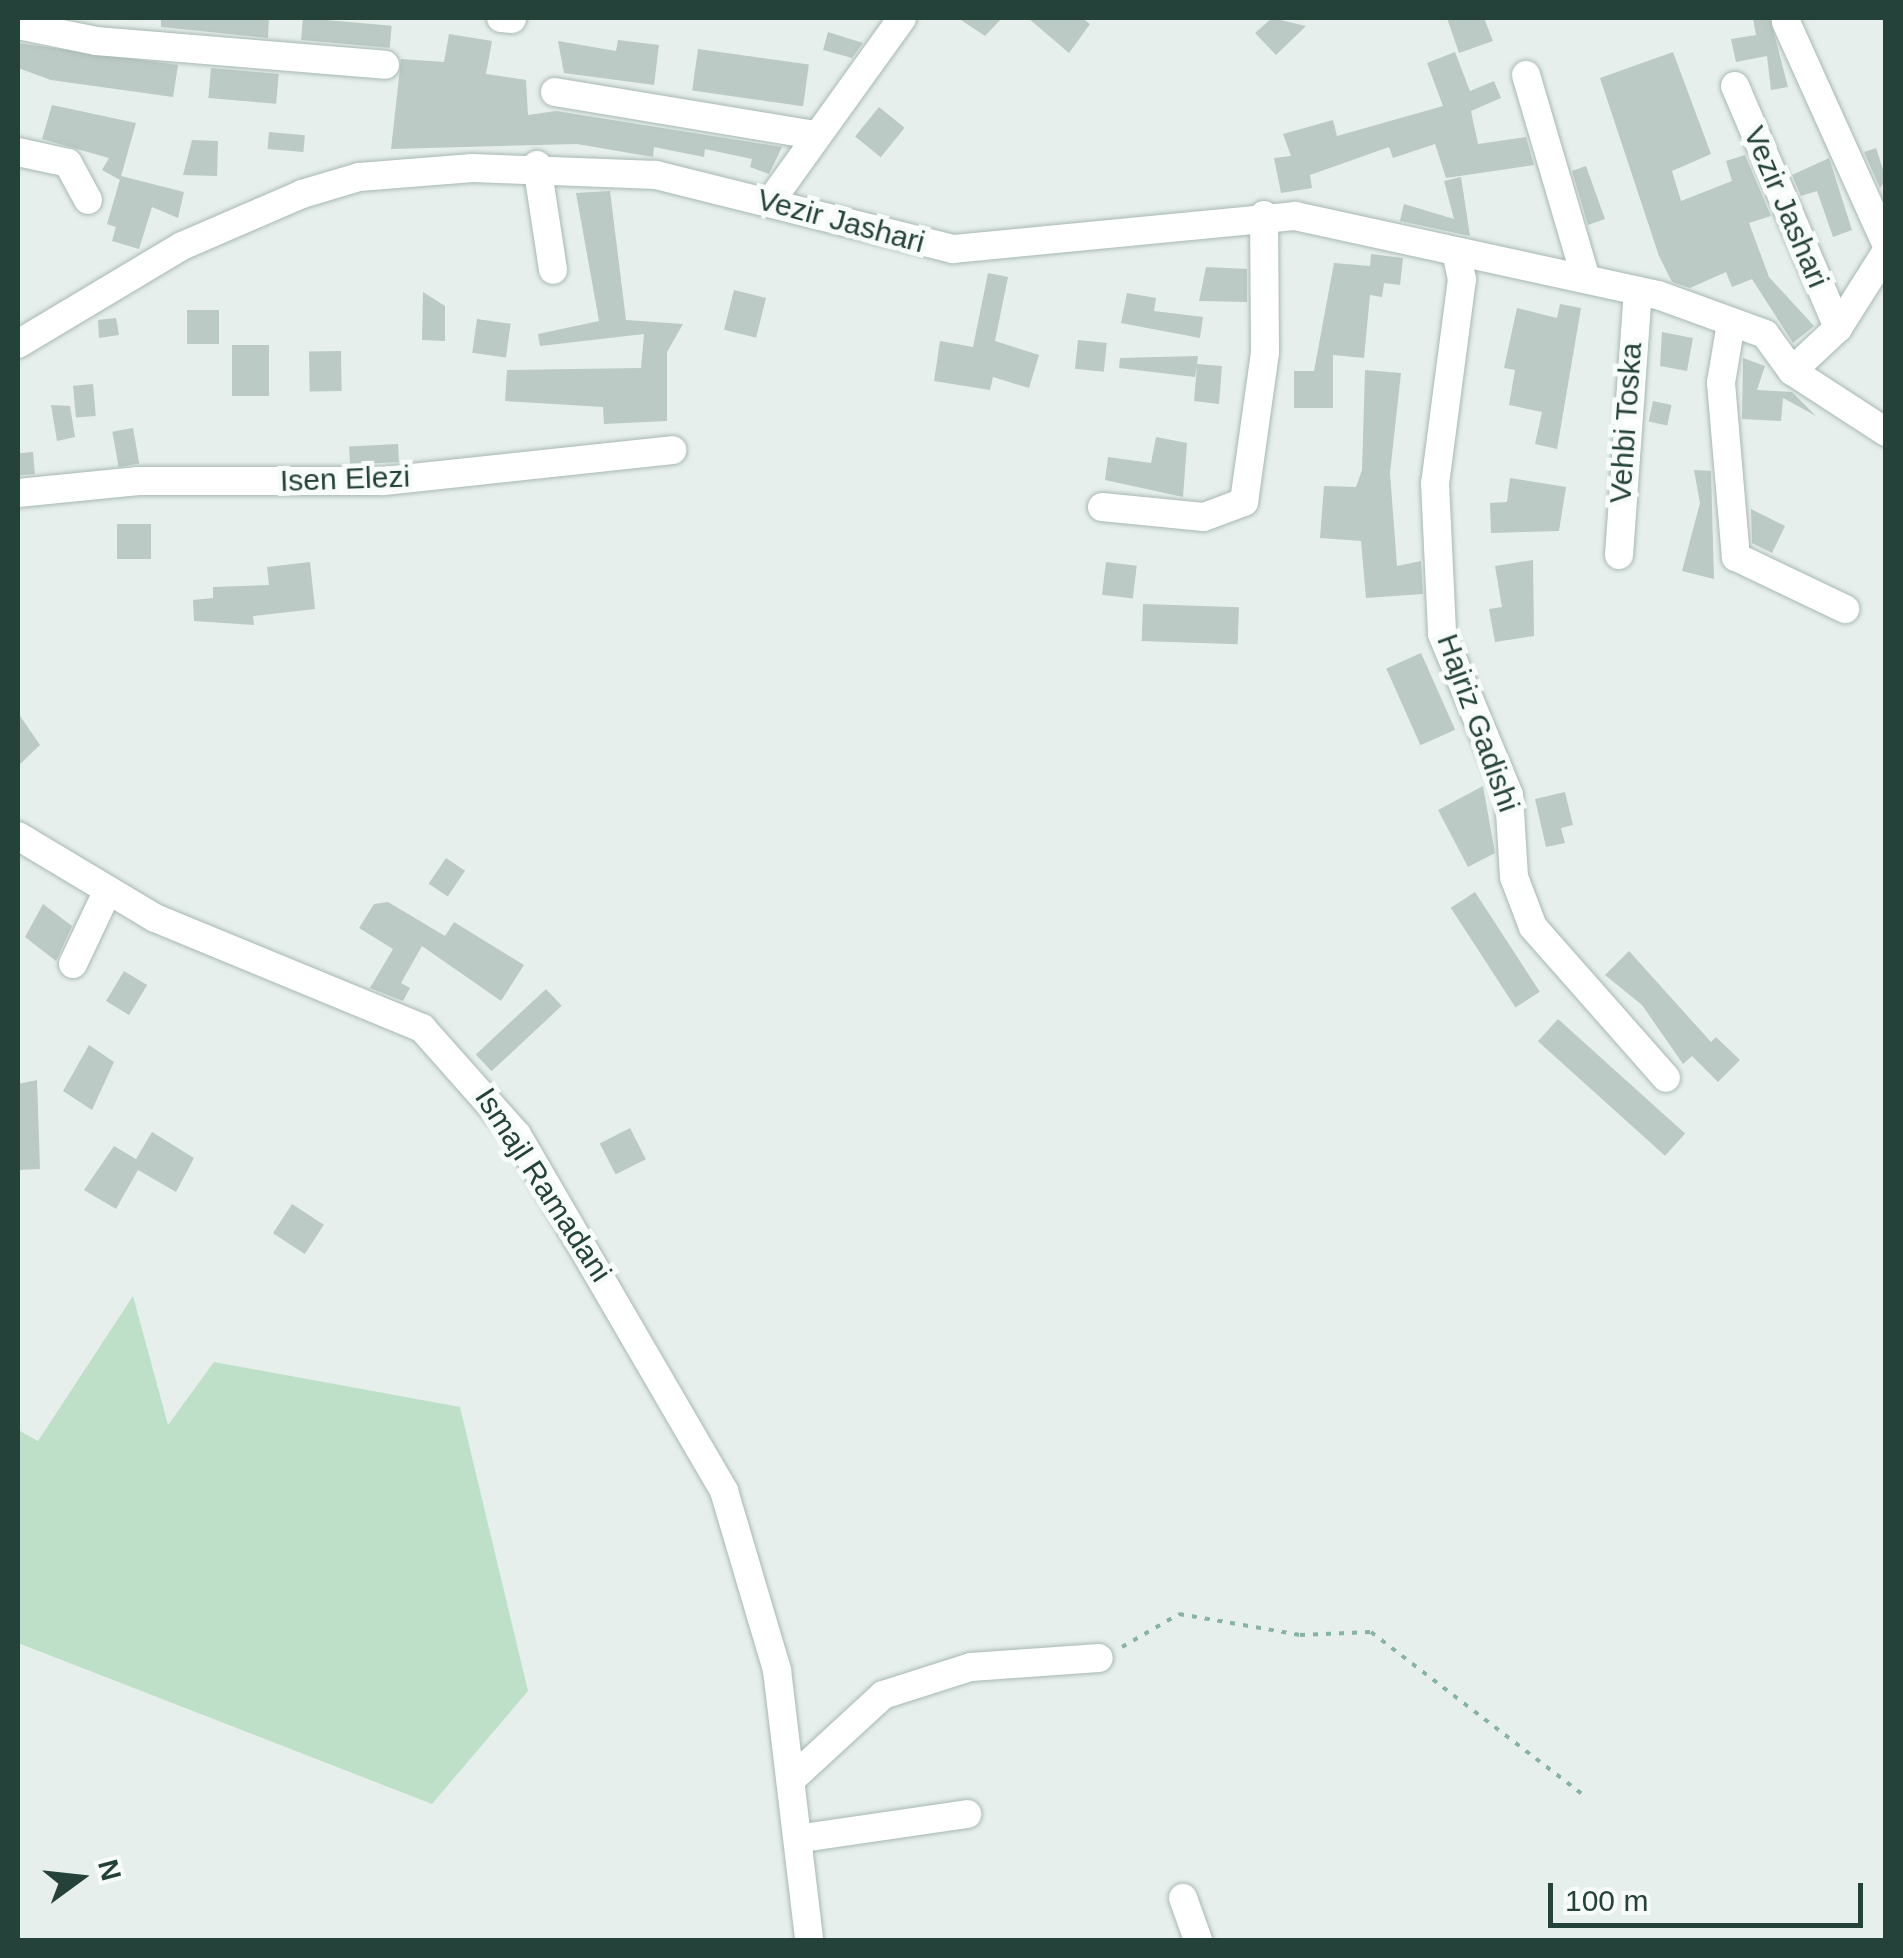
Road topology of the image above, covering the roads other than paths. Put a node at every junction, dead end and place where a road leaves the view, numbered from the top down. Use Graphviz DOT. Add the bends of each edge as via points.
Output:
graph roads {
  1 [pos="902,18"];
  2 [pos="1786,22"];
  3 [pos="18,25"];
  4 [pos="385,64"];
  5 [pos="1526,75"];
  6 [pos="1735,86"];
  7 [pos="555,92"];
  8 [pos="816,135"];
  9 [pos="18,152"];
  10 [pos="537,165"];
  11 [pos="88,200"];
  12 [pos="770,202"];
  13 [pos="1264,215"];
  14 [pos="1886,243"];
  15 [pos="1886,252"];
  16 [pos="1457,256"];
  17 [pos="553,270"];
  18 [pos="1585,276"];
  19 [pos="1638,290"];
  20 [pos="1731,323"];
  21 [pos="1838,328"];
  22 [pos="18,344"];
  23 [pos="1792,371"];
  24 [pos="1886,432"];
  25 [pos="672,450"];
  26 [pos="18,493"];
  27 [pos="1102,507"];
  28 [pos="1619,555"];
  29 [pos="1846,609"];
  30 [pos="18,836"];
  31 [pos="107,892"];
  32 [pos="73,964"];
  33 [pos="1666,1078"];
  34 [pos="1099,1658"];
  35 [pos="796,1776"];
  36 [pos="967,1814"];
  37 [pos="803,1838"];
  38 [pos="1184,1898"];
  39 [pos="809,1940"];
  40 [pos="1198,1940"];
  1 -- 8 [label="street"];
  2 -- 14 [label="street"];
  3 -- 4 [label="street" via="96,40"];
  5 -- 18 [label="street"];
  6 -- 21 [label="street, Vezir Jashari"];
  7 -- 8 [label="street"];
  8 -- 12 [label="street"];
  9 -- 11 [label="street" via="68,163"];
  10 -- 12 [label="street, Vezir Jashari" via="656,175"];
  10 -- 17 [label="street"];
  10 -- 22 [label="street, Vezir Jashari" via="359,178 302,194 182,246"];
  12 -- 13 [label="street, Vezir Jashari" via="953,249"];
  13 -- 16 [label="street, Vezir Jashari" via="1366,229"];
  13 -- 27 [label="street" via="1265,353 1244,502 1204,518"];
  15 -- 21 [label="street, Vezir Jashari"];
  16 -- 18 [label="street, Vezir Jashari"];
  16 -- 33 [label="street, Hajriz Gadishi" via="1462,279 1435,483 1442,634 1509,796 1514,877 1533,927"];
  18 -- 19 [label="street, Vezir Jashari"];
  19 -- 20 [label="street, Vezir Jashari"];
  19 -- 28 [label="street, Vehbi Toska"];
  20 -- 23 [label="street, Vezir Jashari" via="1765,334"];
  20 -- 29 [label="street" via="1721,383 1736,557"];
  21 -- 23 [label="street, Vezir Jashari"];
  23 -- 24 [label="street"];
  25 -- 26 [label="street, Isen Elezi" via="384,481 138,481"];
  30 -- 31 [label="street, Ismajl Ramadani"];
  31 -- 32 [label="street"];
  31 -- 35 [label="street, Ismajl Ramadani" via="422,1028 484,1090 594,1257 724,1491 761,1598"];
  34 -- 35 [label="street" via="971,1667 883,1695"];
  35 -- 37 [label="street, Ismajl Ramadani"];
  36 -- 37 [label="street"];
  37 -- 39 [label="street, Ismajl Ramadani"];
  38 -- 40 [label="street"];
}
